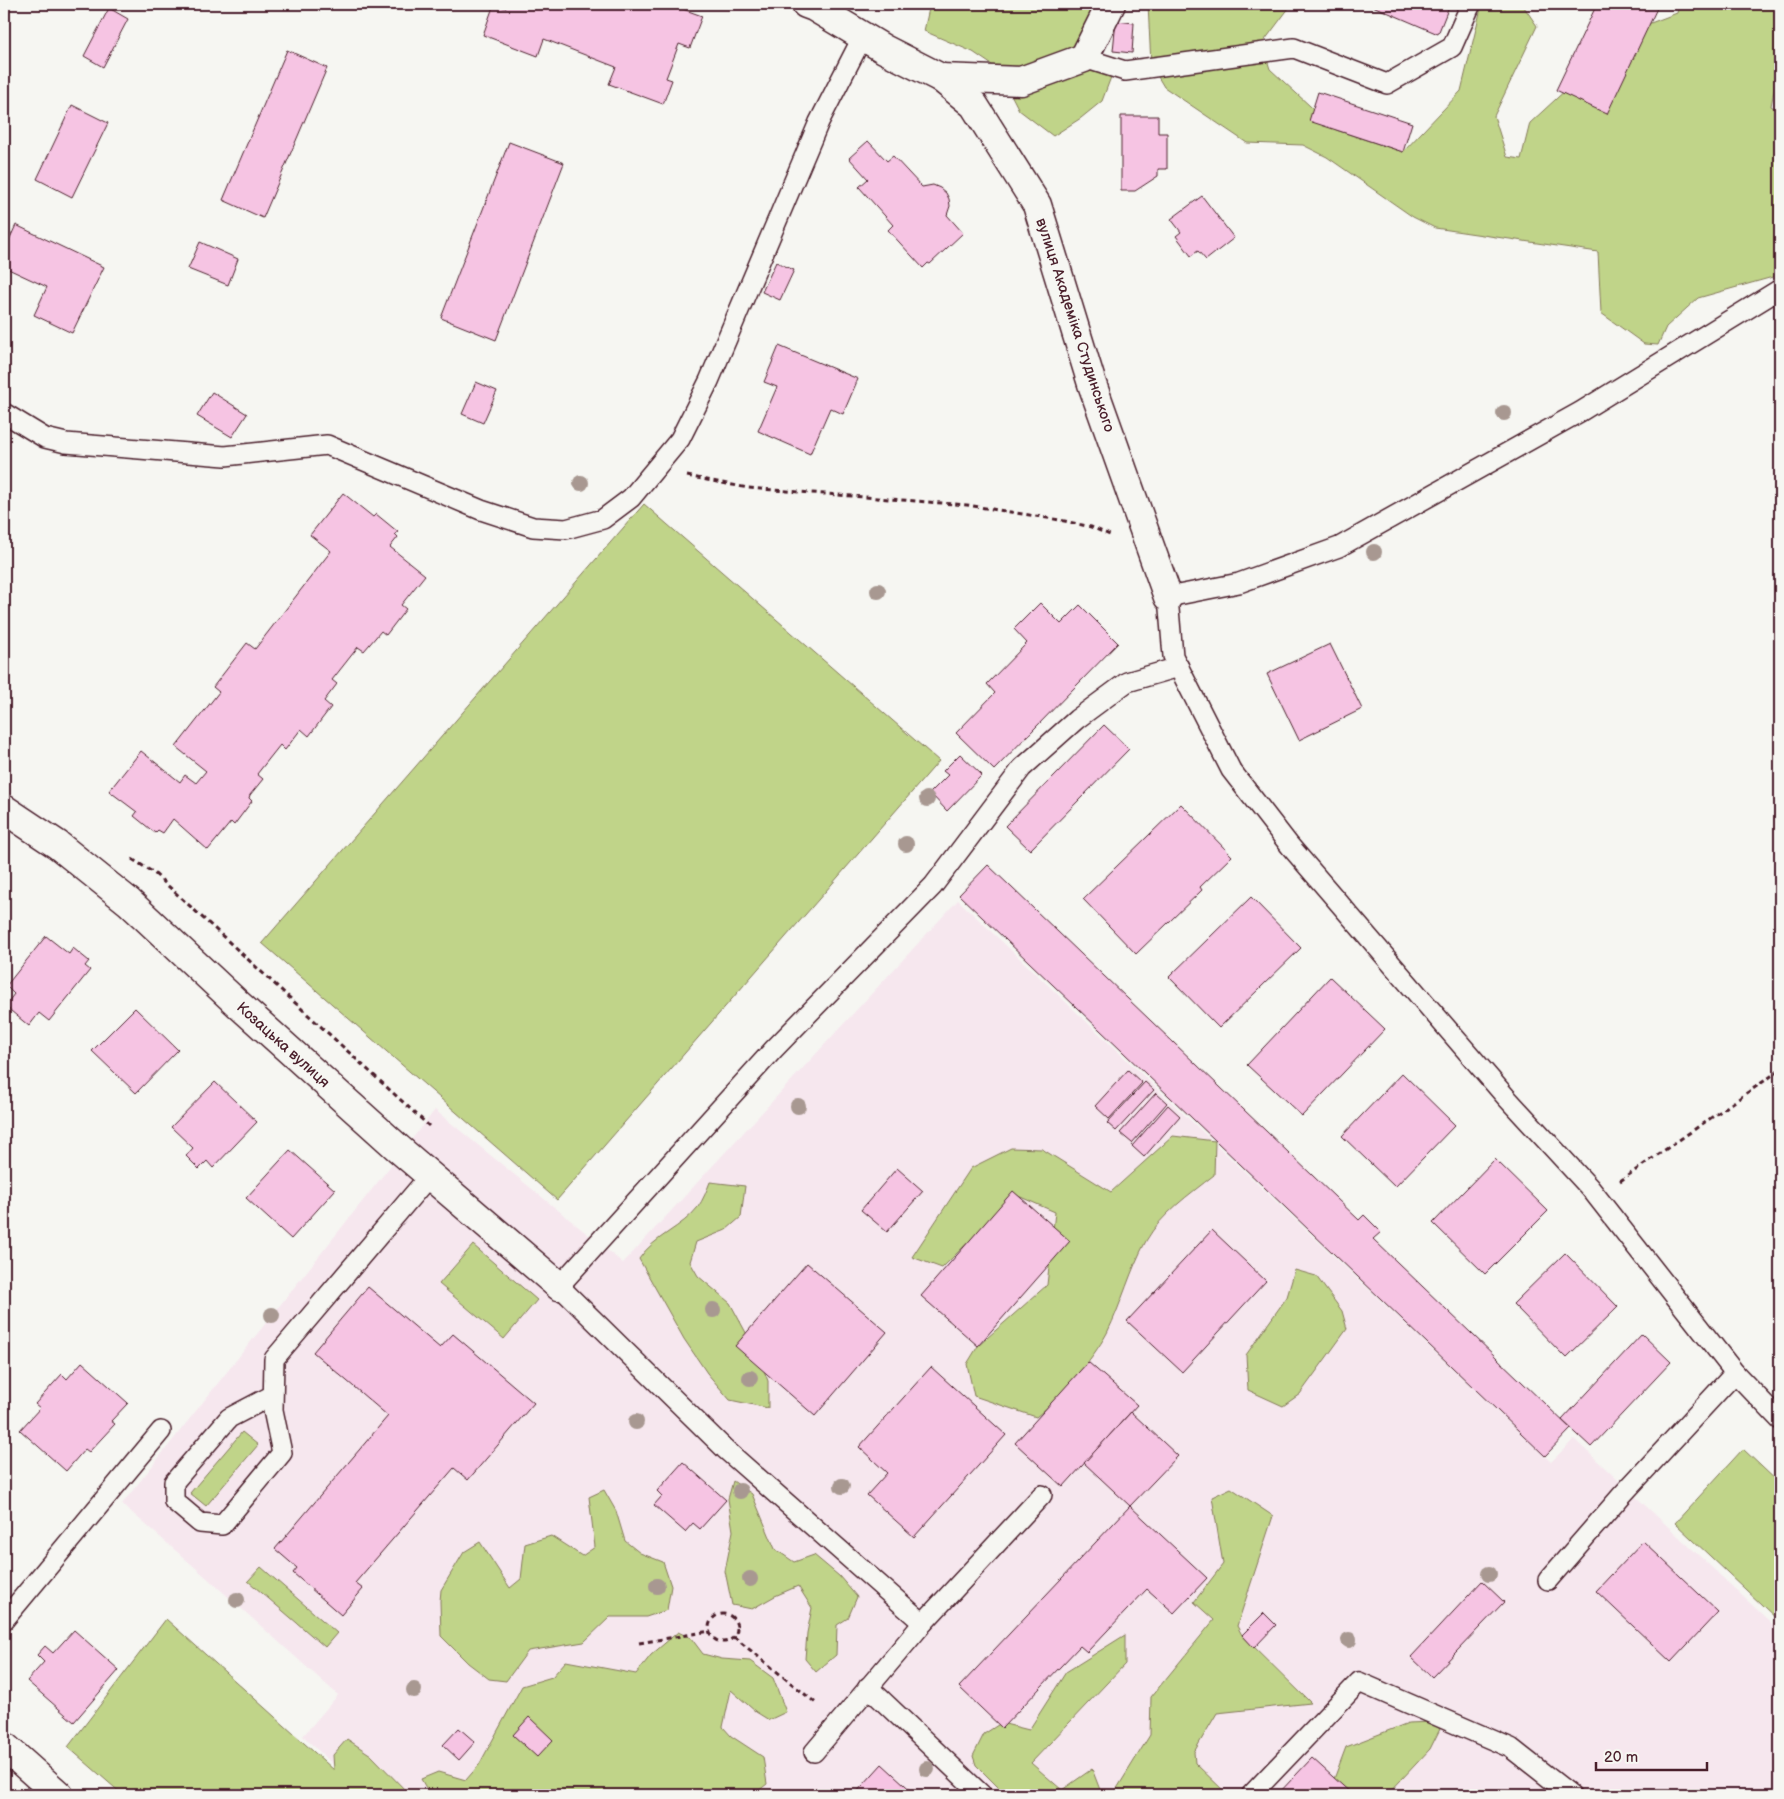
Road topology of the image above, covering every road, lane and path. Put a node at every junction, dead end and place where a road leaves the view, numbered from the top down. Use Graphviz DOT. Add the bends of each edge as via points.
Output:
graph roads {
  1 [pos="806,4"];
  2 [pos="1111,4"];
  3 [pos="1470,4"];
  4 [pos="863,36"];
  5 [pos="1084,58"];
  6 [pos="941,78"];
  7 [pos="1780,290"];
  8 [pos="4,413"];
  9 [pos="655,470"];
  10 [pos="1152,552"];
  11 [pos="1168,597"];
  12 [pos="1179,666"];
  13 [pos="4,809"];
  14 [pos="1780,1070"];
  15 [pos="430,1175"];
  16 [pos="1597,1198"];
  17 [pos="559,1286"];
  18 [pos="1735,1373"];
  19 [pos="274,1395"];
  20 [pos="1780,1420"];
  21 [pos="161,1431"];
  22 [pos="1042,1496"];
  23 [pos="1548,1580"];
  24 [pos="4,1620"];
  25 [pos="923,1623"];
  26 [pos="710,1631"];
  27 [pos="734,1637"];
  28 [pos="638,1643"];
  29 [pos="868,1687"];
  30 [pos="839,1722"];
  31 [pos="4,1746"];
  32 [pos="814,1752"];
  33 [pos="59,1795"];
  34 [pos="982,1795"];
  35 [pos="1251,1795"];
  36 [pos="1571,1795"];
  1 -- 4 [label="street, вулиця Академіка Студинського"];
  2 -- 5 [label="street"];
  3 -- 5 [label="lane" via="1452,47 1387,84 1294,48 1125,71"];
  4 -- 6 [label="street, вулиця Академіка Студинського"];
  4 -- 9 [label="lane" via="819,122 709,381 680,439"];
  5 -- 6 [label="street, вулиця Академіка Студинського" via="1021,81"];
  6 -- 10 [label="street, вулиця Академіка Студинського" via="974,105 1037,205 1092,384"];
  7 -- 11 [label="lane" via="1580,412 1339,547 1240,583"];
  8 -- 9 [label="lane" via="44,438 66,443 225,456 327,444 481,510 533,527 566,529 603,519 631,498"];
  9 -- 10 [label="path" via="748,488 966,505 1060,520 1091,527"];
  10 -- 11 [label="street, вулиця Академіка Студинського"];
  11 -- 12 [label="lane" via="1173,656"];
  12 -- 16 [label="lane" via="1231,770 1290,846"];
  12 -- 17 [label="lane" via="1127,682 1077,719 1022,768 933,886 774,1049"];
  13 -- 15 [label="street, Козацька вулиця" via="58,845 129,902"];
  14 -- 16 [label="path"];
  15 -- 17 [label="street, Козацька вулиця"];
  15 -- 19 [label="lane" via="274,1360"];
  16 -- 18 [label="lane"];
  17 -- 25 [label="lane" via="725,1449"];
  18 -- 20 [label="lane"];
  18 -- 23 [label="lane" via="1622,1494"];
  19 -- 19 [label="lane" via="229,1418 174,1482 174,1501 200,1523 222,1525 282,1453 273,1410"];
  21 -- 24 [label="lane"];
  22 -- 25 [label="lane"];
  25 -- 29 [label="lane"];
  26 -- 27 [label="path" via="712,1638 723,1642"];
  26 -- 27 [label="path" via="713,1616 724,1613 734,1618 738,1628"];
  26 -- 28 [label="path"];
  27 -- 30 [label="path"];
  29 -- 30 [label="lane"];
  29 -- 34 [label="lane"];
  30 -- 32 [label="lane"];
  31 -- 33 [label="street"];
  35 -- 36 [label="lane" via="1359,1682 1511,1748"];
}
